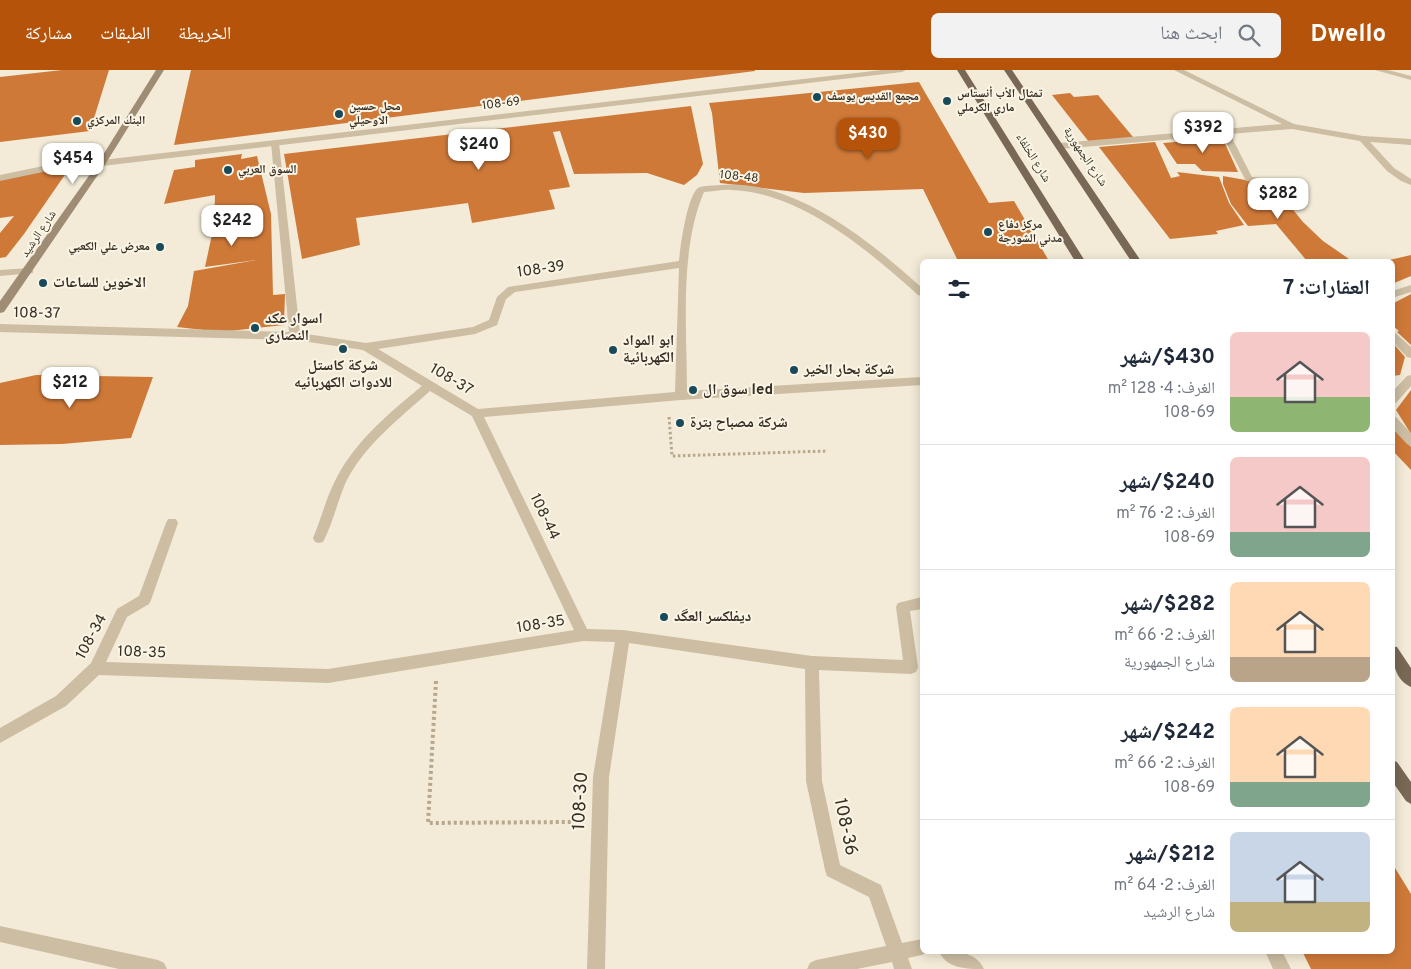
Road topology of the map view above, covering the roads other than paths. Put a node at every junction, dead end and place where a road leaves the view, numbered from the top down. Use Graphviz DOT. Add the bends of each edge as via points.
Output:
graph roads {
  1 [pos="160,70"];
  2 [pos="902,70"];
  3 [pos="961,70"];
  4 [pos="1008,70"];
  5 [pos="1178,70"];
  6 [pos="1379,70"];
  7 [pos="1411,78"];
  8 [pos="1292,126"];
  9 [pos="1225,132"];
  10 [pos="1363,139"];
  11 [pos="1411,142"];
  12 [pos="275,143"];
  13 [pos="1060,146"];
  14 [pos="104,160"];
  15 [pos="0,178"];
  16 [pos="1281,182"];
  17 [pos="1411,182"];
  18 [pos="1079,259"];
  19 [pos="1135,259"];
  20 [pos="683,264"];
  21 [pos="28,271"];
  22 [pos="0,272"];
  23 [pos="1411,288"];
  24 [pos="920,291"];
  25 [pos="1395,294"];
  26 [pos="0,309"];
  27 [pos="0,328"];
  28 [pos="295,336"];
  29 [pos="1395,337"];
  30 [pos="366,347"];
  31 [pos="1411,354"];
  32 [pos="1411,379"];
  33 [pos="920,381"];
  34 [pos="430,385"];
  35 [pos="680,396"];
  36 [pos="1395,397"];
  37 [pos="476,413"];
  38 [pos="1395,423"];
  39 [pos="1411,441"];
  40 [pos="172,523"];
  41 [pos="319,538"];
  42 [pos="920,602"];
  43 [pos="583,635"];
  44 [pos="623,636"];
  45 [pos="1395,656"];
  46 [pos="812,663"];
  47 [pos="96,668"];
  48 [pos="1411,680"];
  49 [pos="0,736"];
  50 [pos="1395,772"];
  51 [pos="1411,796"];
  52 [pos="0,934"];
  53 [pos="920,947"];
  54 [pos="899,952"];
  55 [pos="952,954"];
  56 [pos="1274,954"];
  57 [pos="158,969"];
  58 [pos="596,969"];
  59 [pos="816,969"];
  60 [pos="904,969"];
  61 [pos="975,969"];
  62 [pos="1282,969"];
  1 -- 14 [label="main road, شارع الرشيد"];
  2 -- 12 [label="street, 108-69"];
  3 -- 18 [label="main road, شارع الخلفاء"];
  4 -- 13 [label="main road, شارع الجمهورية"];
  5 -- 8 [label="street"];
  6 -- 7 [label="street"];
  8 -- 9 [label="street"];
  8 -- 10 [label="street"];
  9 -- 13 [label="street"];
  9 -- 16 [label="street" via="1249,179"];
  10 -- 11 [label="street"];
  10 -- 17 [label="street" via="1382,162"];
  12 -- 14 [label="street, 108-69"];
  12 -- 28 [label="street"];
  13 -- 19 [label="main road, شارع الجمهورية"];
  14 -- 15 [label="street, 108-69"];
  14 -- 21 [label="main road, شارع الرشيد"];
  20 -- 24 [label="street, 108-48" via="695,200 701,190 718,186 774,193 797,204 877,253"];
  20 -- 30 [label="street, 108-39" via="512,289 502,297 493,322 475,330"];
  20 -- 35 [label="street, 108-48"];
  21 -- 22 [label="street"];
  21 -- 26 [label="main road, شارع الرشيد"];
  23 -- 25 [label="street"];
  27 -- 28 [label="street, 108-37"];
  28 -- 30 [label="street, 108-37"];
  29 -- 31 [label="street"];
  30 -- 34 [label="street, 108-37"];
  32 -- 36 [label="street"];
  33 -- 35 [label="street, 108-37"];
  34 -- 37 [label="street, 108-37"];
  34 -- 41 [label="street" via="377,430 342,477 328,522"];
  35 -- 37 [label="street, 108-37"];
  37 -- 43 [label="street, 108-44"];
  38 -- 39 [label="street"];
  40 -- 47 [label="street, 108-34" via="144,600 122,613"];
  42 -- 46 [label="street, 108-35" via="902,607 911,667"];
  43 -- 44 [label="street, 108-35"];
  43 -- 47 [label="street, 108-35" via="328,676"];
  44 -- 46 [label="street, 108-35"];
  44 -- 58 [label="street, 108-30" via="601,777"];
  45 -- 48 [label="main road"];
  46 -- 54 [label="street, 108-36" via="814,781 833,870 875,891"];
  47 -- 49 [label="street, 108-34" via="61,701"];
  50 -- 51 [label="main road"];
  52 -- 57 [label="street"];
  53 -- 54 [label="street"];
  54 -- 59 [label="street"];
  54 -- 60 [label="street, 108-36"];
  55 -- 61 [label="street"];
  56 -- 62 [label="street"];
}
